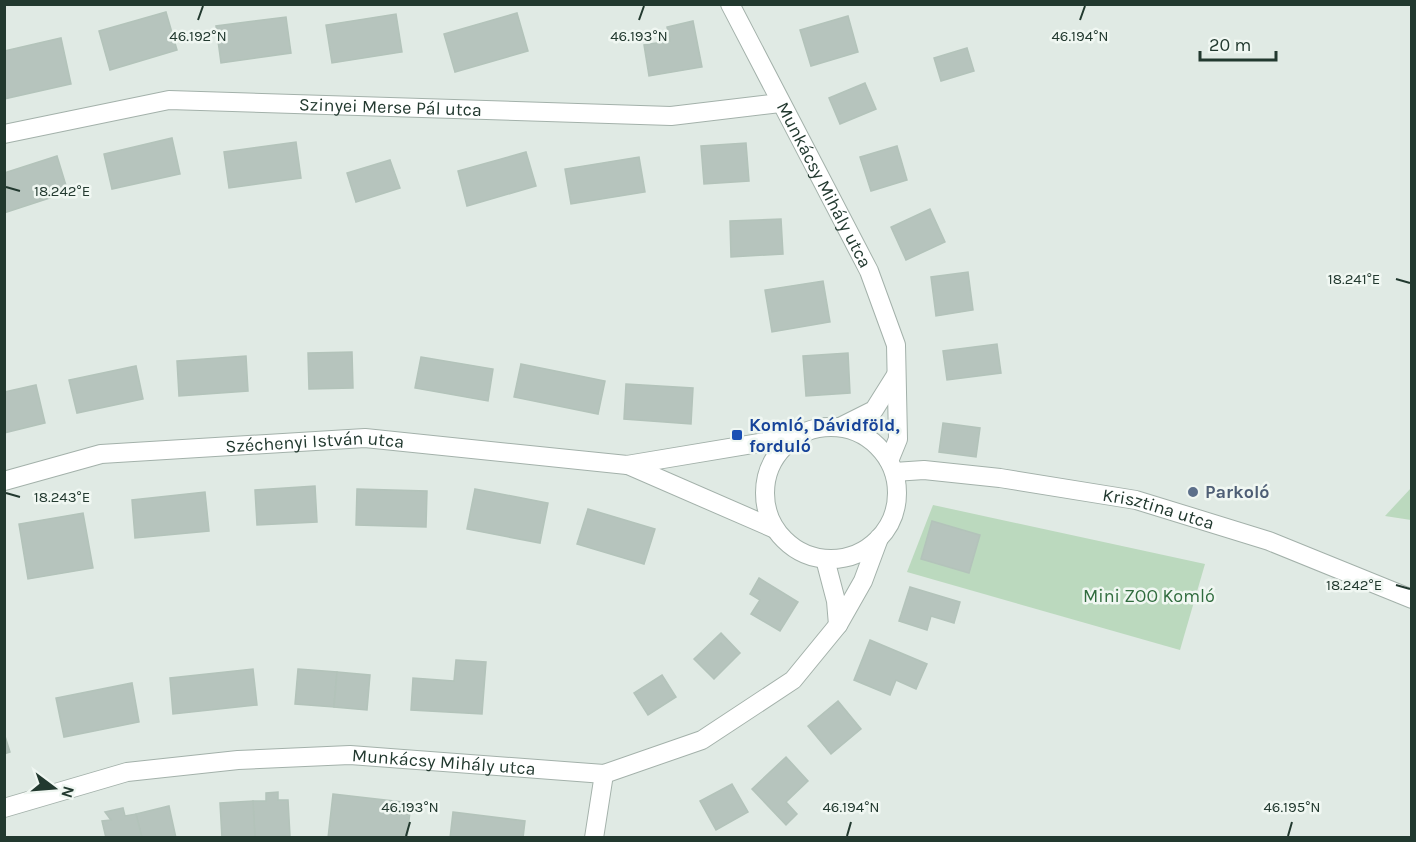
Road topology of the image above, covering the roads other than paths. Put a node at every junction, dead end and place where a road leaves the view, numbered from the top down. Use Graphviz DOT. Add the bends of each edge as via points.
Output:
graph roads {
  1 [pos="730,4"];
  2 [pos="780,104"];
  3 [pos="4,134"];
  4 [pos="898,372"];
  5 [pos="840,427"];
  6 [pos="794,438"];
  7 [pos="627,465"];
  8 [pos="891,466"];
  9 [pos="4,481"];
  10 [pos="775,529"];
  11 [pos="879,538"];
  12 [pos="825,559"];
  13 [pos="1412,599"];
  14 [pos="838,625"];
  15 [pos="604,774"];
  16 [pos="4,808"];
  17 [pos="594,837"];
  1 -- 2 [label="street, Munkácsy Mihály utca"];
  2 -- 3 [label="street, Szinyei Merse Pál utca" via="671,116 169,100"];
  2 -- 4 [label="street, Munkácsy Mihály utca" via="869,271 896,345"];
  4 -- 5 [label="street" via="874,410"];
  4 -- 8 [label="street, Munkácsy Mihály utca" via="898,439"];
  5 -- 6 [label="street" via="824,427"];
  5 -- 8 [label="street" via="860,433 876,445"];
  6 -- 7 [label="street, Széchenyi István utca"];
  6 -- 10 [label="street" via="774,459 765,487"];
  7 -- 9 [label="street, Széchenyi István utca" via="364,438 100,454"];
  7 -- 10 [label="street, Széchenyi István utca"];
  8 -- 11 [label="street" via="897,495 892,518"];
  8 -- 13 [label="street, Krisztina utca" via="1000,478 1136,500 1269,541"];
  10 -- 12 [label="street" via="788,544"];
  11 -- 12 [label="street" via="845,558"];
  11 -- 14 [label="street, Munkácsy Mihály utca" via="863,581"];
  12 -- 14 [label="street"];
  14 -- 15 [label="street, Munkácsy Mihály utca" via="793,680 702,740"];
  15 -- 16 [label="street, Munkácsy Mihály utca" via="350,755 238,760 127,772"];
  15 -- 17 [label="street"];
}
